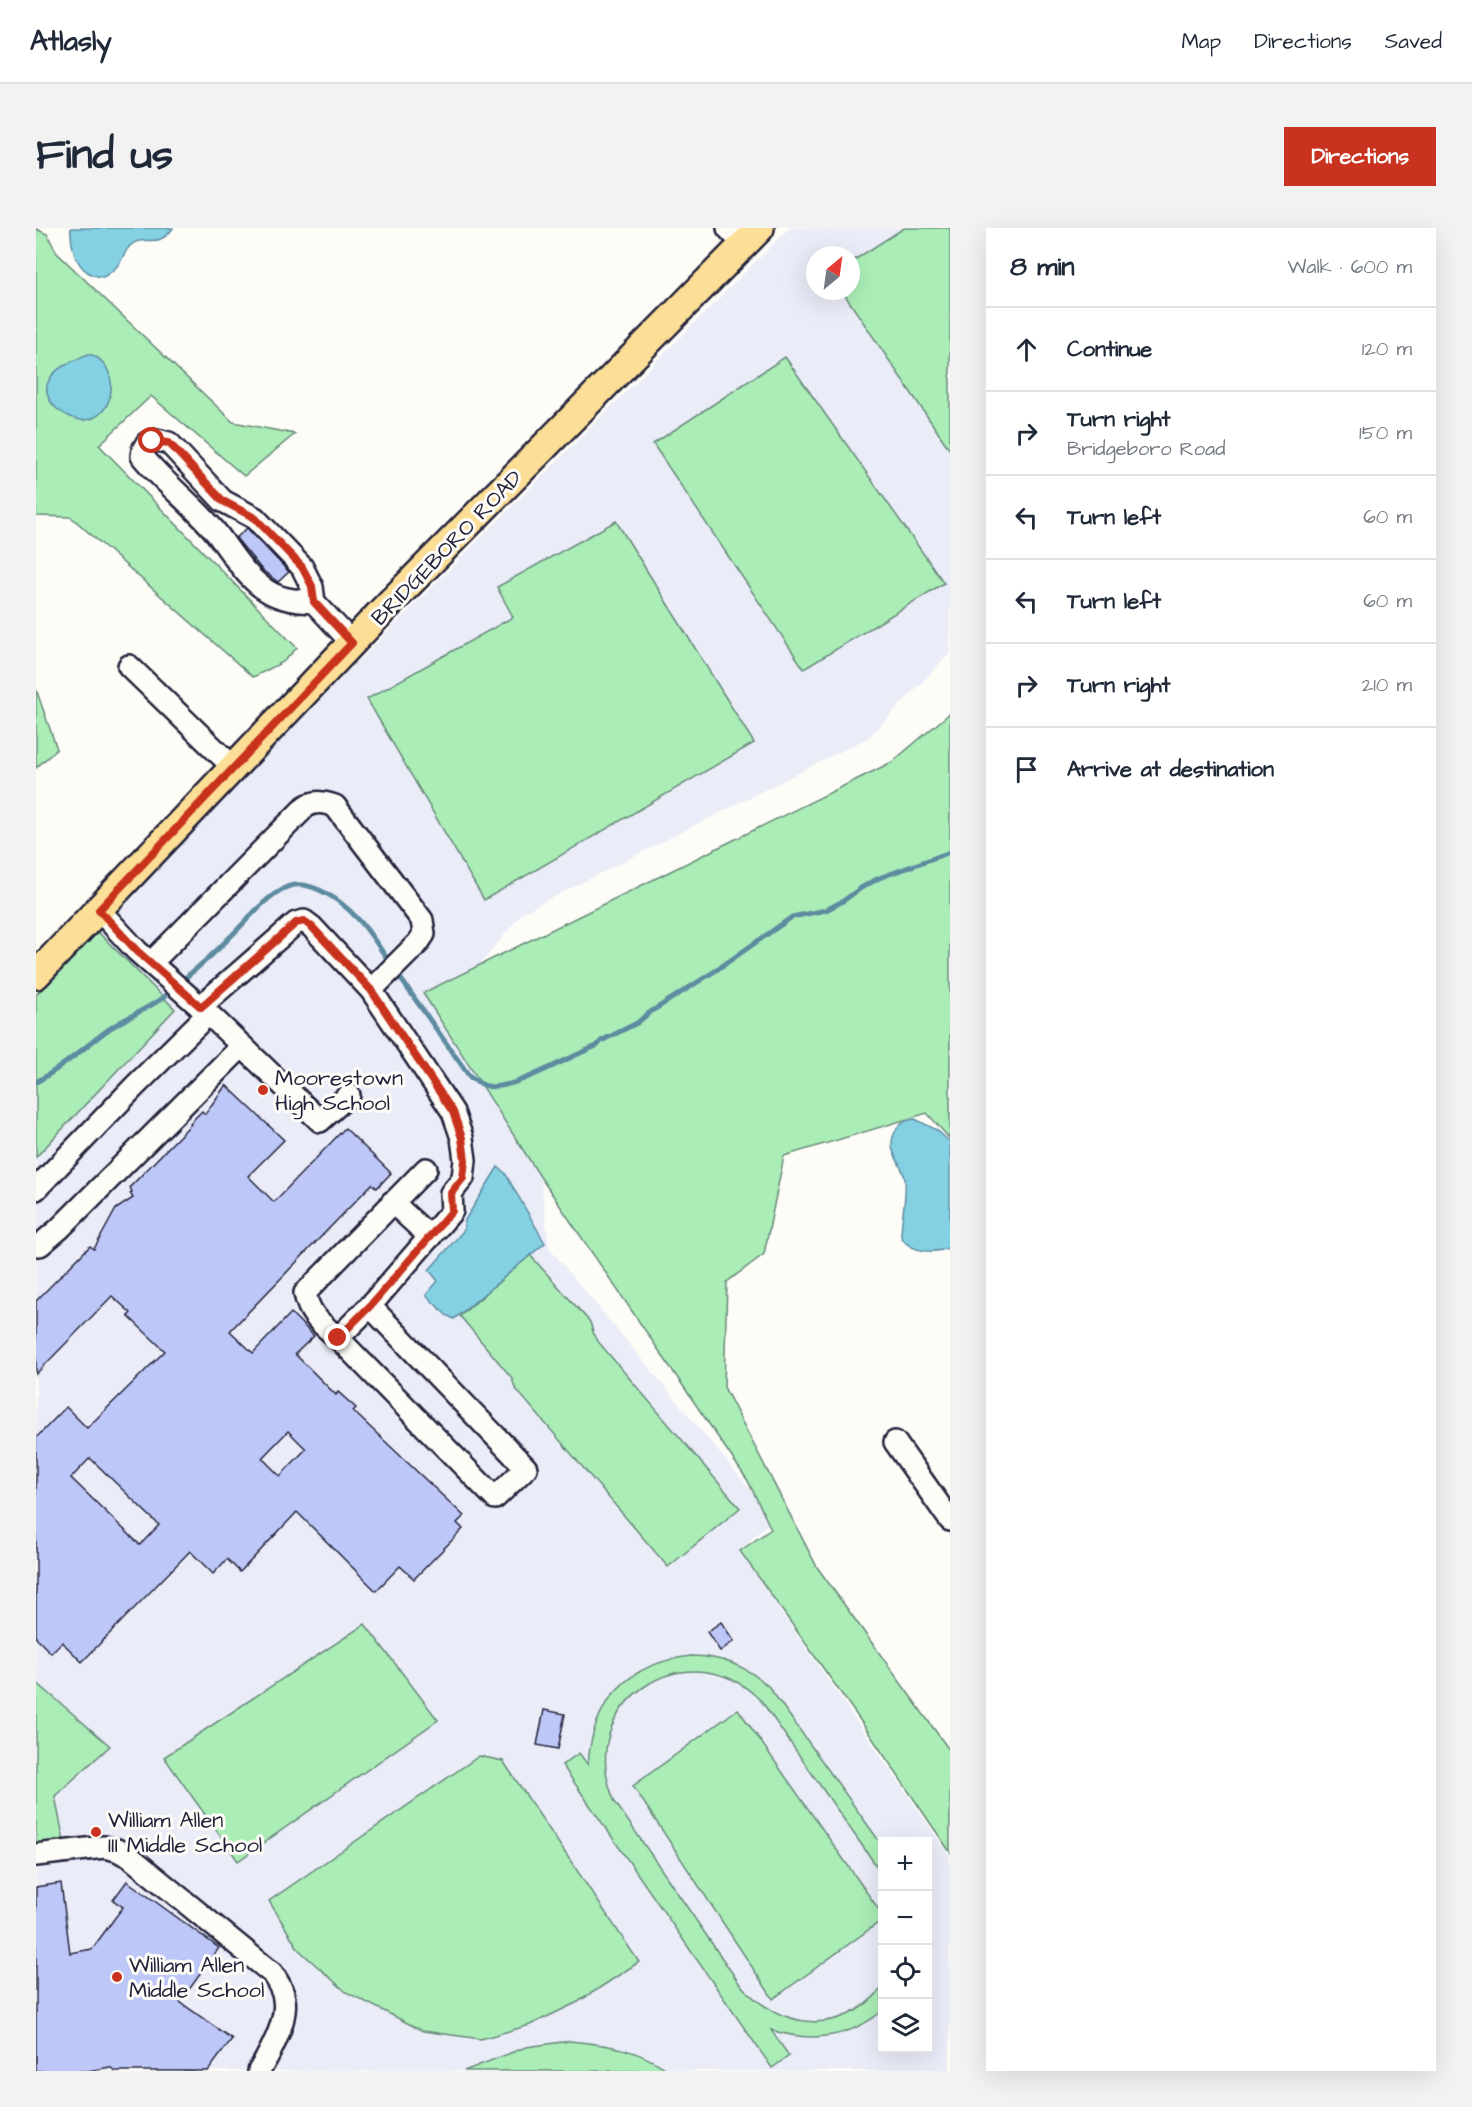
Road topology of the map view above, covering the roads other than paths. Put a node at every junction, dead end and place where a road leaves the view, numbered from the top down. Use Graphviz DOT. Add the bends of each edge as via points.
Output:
graph roads {
  1 [pos="744,234"];
  2 [pos="314,602"];
  3 [pos="352,643"];
  4 [pos="129,666"];
  5 [pos="234,768"];
  6 [pos="99,910"];
  7 [pos="151,963"];
  8 [pos="36,975"];
  9 [pos="371,990"];
  10 [pos="204,1011"];
  11 [pos="242,1046"];
  12 [pos="349,1095"];
  13 [pos="426,1169"];
  14 [pos="36,1189"];
  15 [pos="392,1202"];
  16 [pos="430,1236"];
  17 [pos="36,1245"];
  18 [pos="370,1306"];
  19 [pos="338,1338"];
  20 [pos="895,1442"];
  21 [pos="950,1520"];
  22 [pos="36,1855"];
  23 [pos="259,2071"];
  1 -- 3 [label="main road, BRIDGEBORO ROAD"];
  2 -- 2 [label="street" via="312,586 302,567 255,518 223,501 169,443 147,443 142,456 147,463 213,529 260,586 282,598"];
  2 -- 3 [label="street"];
  3 -- 5 [label="main road, BRIDGEBORO ROAD"];
  4 -- 5 [label="street"];
  5 -- 6 [label="main road, BRIDGEBORO ROAD"];
  6 -- 7 [label="street"];
  6 -- 8 [label="main road, BRIDGEBORO ROAD"];
  7 -- 9 [label="street" via="306,806 324,802 335,806 422,920 424,934 418,943"];
  7 -- 10 [label="street"];
  9 -- 10 [label="street" via="304,921 296,923"];
  9 -- 16 [label="street" via="453,1112 462,1138 463,1178 451,1193 452,1211"];
  10 -- 11 [label="street"];
  10 -- 14 [label="street"];
  11 -- 12 [label="street" via="320,1121"];
  11 -- 17 [label="street" via="59,1229"];
  13 -- 15 [label="street"];
  15 -- 16 [label="street"];
  15 -- 19 [label="street" via="305,1293 313,1315"];
  16 -- 18 [label="street"];
  18 -- 19 [label="street"];
  18 -- 19 [label="street" via="526,1468 495,1498"];
  20 -- 21 [label="street"];
  22 -- 23 [label="street" via="104,1847 117,1850 272,1973 285,2001 284,2016"];
}
